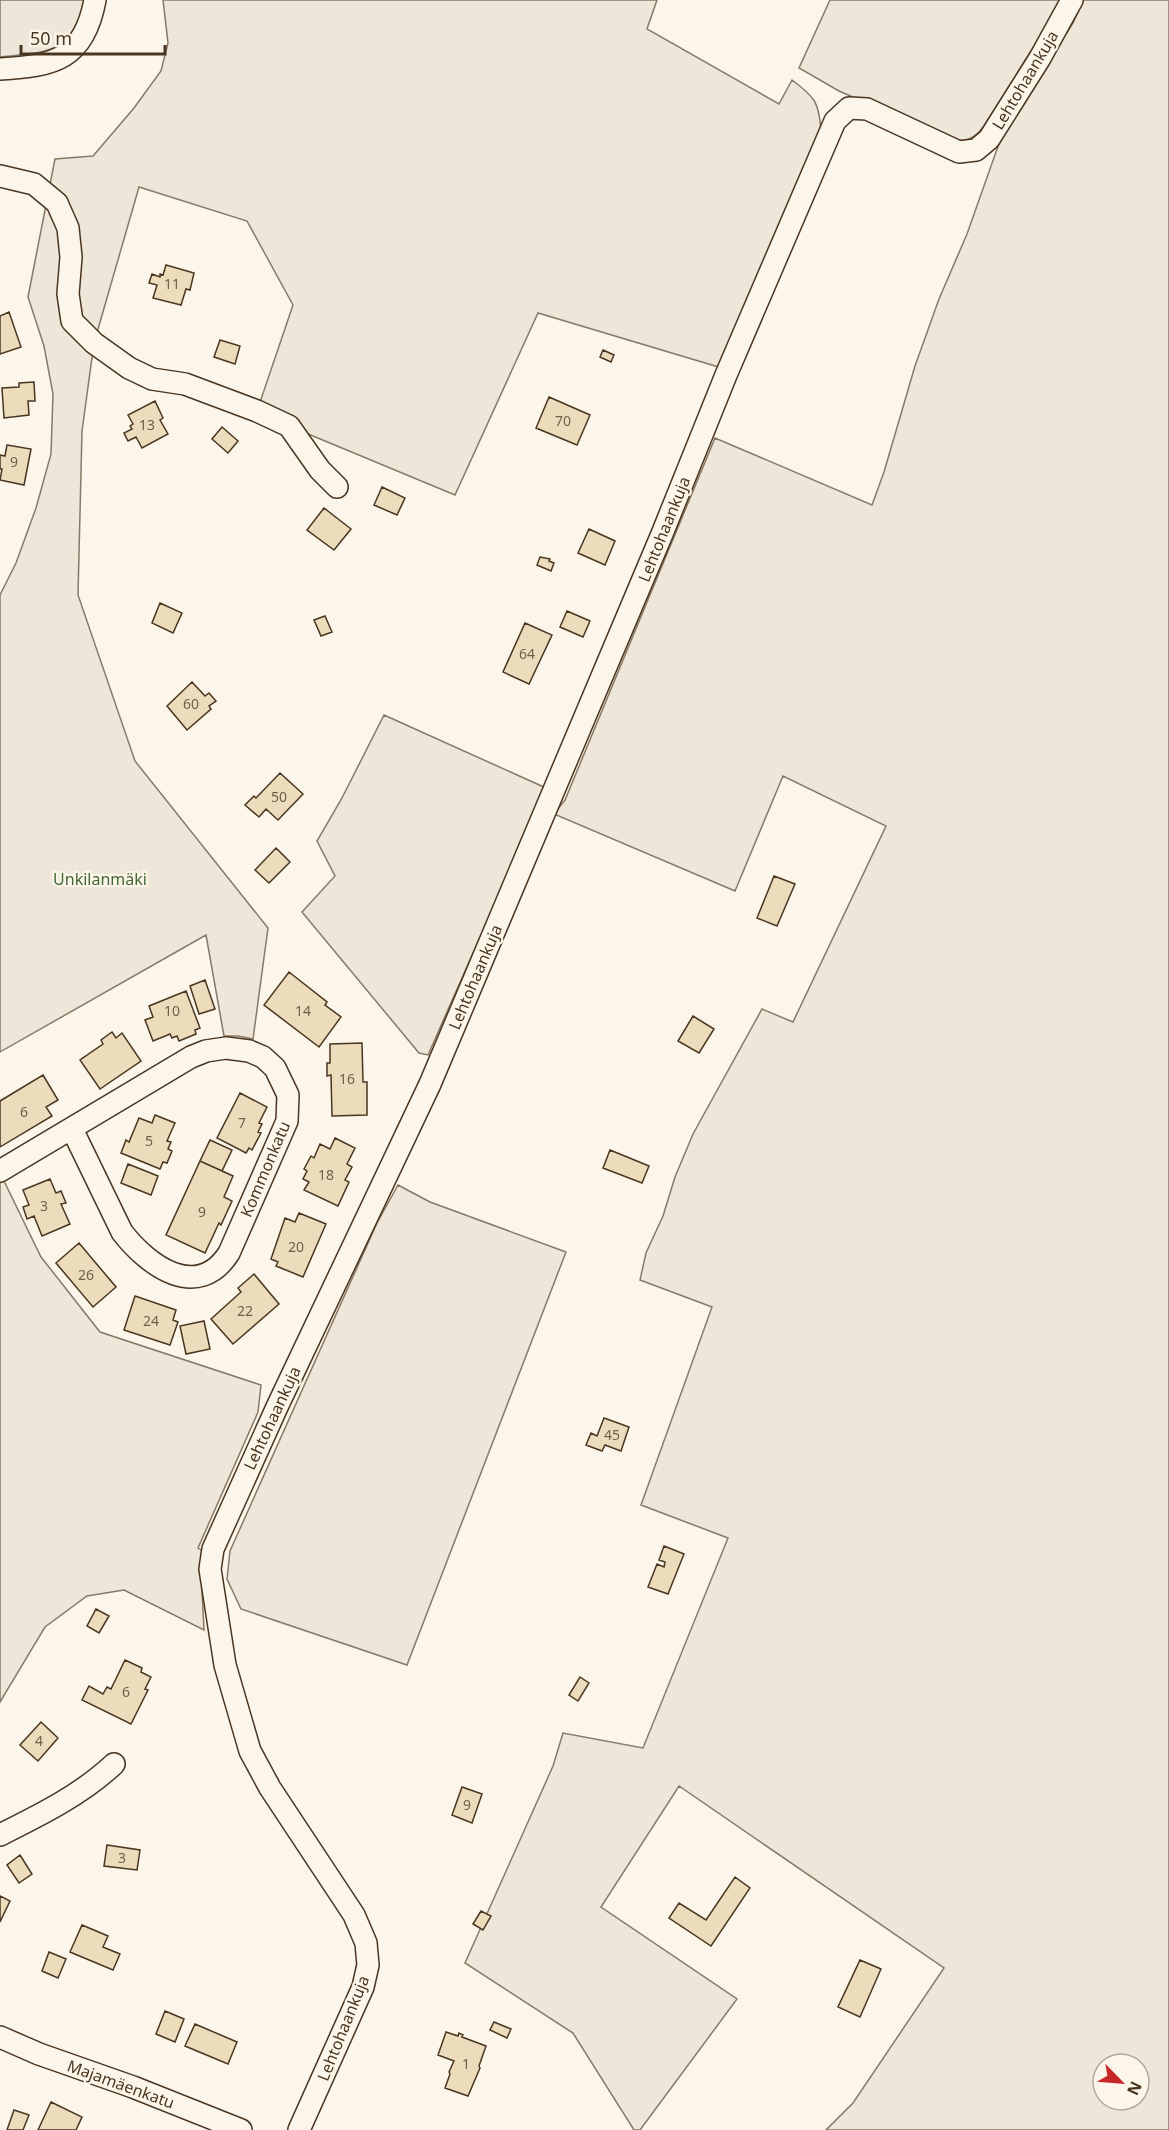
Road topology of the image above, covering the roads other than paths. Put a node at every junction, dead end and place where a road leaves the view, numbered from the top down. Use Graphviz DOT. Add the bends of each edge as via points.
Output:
graph roads {
  1 [pos="95,0"];
  2 [pos="1071,0"];
  3 [pos="0,69"];
  4 [pos="0,176"];
  5 [pos="337,487"];
  6 [pos="72,1129"];
  7 [pos="0,1171"];
  8 [pos="114,1764"];
  9 [pos="0,1835"];
  10 [pos="0,2037"];
  11 [pos="241,2130"];
  12 [pos="299,2130"];
  1 -- 3 [label="street" via="87,31 71,51 38,66"];
  2 -- 12 [label="street, Lehtohaankuja" via="989,139 976,150 959,152 867,109 849,108 836,121 430,1083 213,1549 210,1569 225,1665 250,1751 354,1915 366,1942 368,1965 363,1987"];
  4 -- 5 [label="street" via="34,184 57,203 68,228 72,321 94,343 152,380 185,384 289,426"];
  6 -- 6 [label="street, Kommonkatu" via="206,1051 238,1048 263,1057 279,1074 288,1095 287,1121 229,1253 214,1271 194,1278 154,1265 131,1244"];
  6 -- 7 [label="street, Kommonkatu"];
  8 -- 9 [label="street" via="79,1791"];
  10 -- 11 [label="street, Majamäenkatu"];
}
